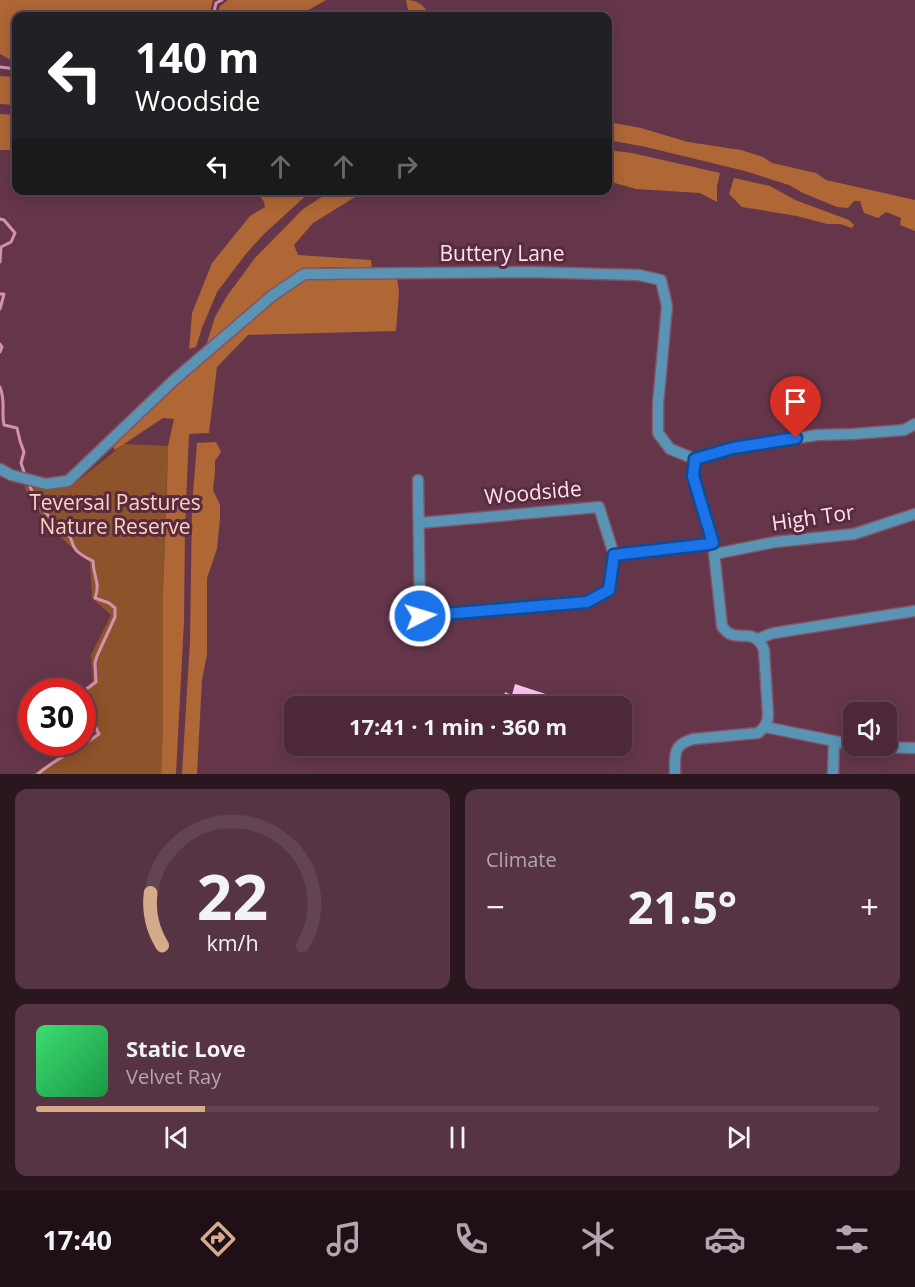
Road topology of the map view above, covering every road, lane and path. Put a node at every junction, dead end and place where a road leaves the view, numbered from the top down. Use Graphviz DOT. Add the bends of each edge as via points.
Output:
graph roads {
  1 [pos="915,424"];
  2 [pos="695,459"];
  3 [pos="0,469"];
  4 [pos="418,480"];
  5 [pos="915,513"];
  6 [pos="419,523"];
  7 [pos="714,548"];
  8 [pos="614,555"];
  9 [pos="915,611"];
  10 [pos="420,616"];
  11 [pos="394,618"];
  12 [pos="757,639"];
  13 [pos="765,727"];
  14 [pos="834,741"];
  15 [pos="843,743"];
  16 [pos="897,748"];
  17 [pos="915,748"];
  18 [pos="675,774"];
  19 [pos="833,774"];
  1 -- 2 [label="street" via="904,430 817,435 733,448"];
  2 -- 3 [label="street, Buttery Lane" via="670,449 658,433 667,306 661,280 639,275 530,272 304,274 273,295 174,380 68,481 46,484"];
  2 -- 7 [label="street" via="693,476"];
  4 -- 6 [label="street"];
  5 -- 7 [label="street, High Tor" via="854,534"];
  6 -- 8 [label="street, Woodside" via="599,507"];
  6 -- 10 [label="street"];
  7 -- 8 [label="street" via="709,544"];
  7 -- 12 [label="street" via="722,626 731,635"];
  8 -- 10 [label="street, Woodside" via="609,590 587,602"];
  9 -- 12 [label="street" via="768,634"];
  10 -- 11 [label="street, Woodside"];
  12 -- 13 [label="street" via="764,650 768,714"];
  13 -- 14 [label="street"];
  13 -- 18 [label="street" via="758,733 684,742 677,748"];
  14 -- 15 [label="street"];
  14 -- 19 [label="street"];
  16 -- 17 [label="street"];
}
